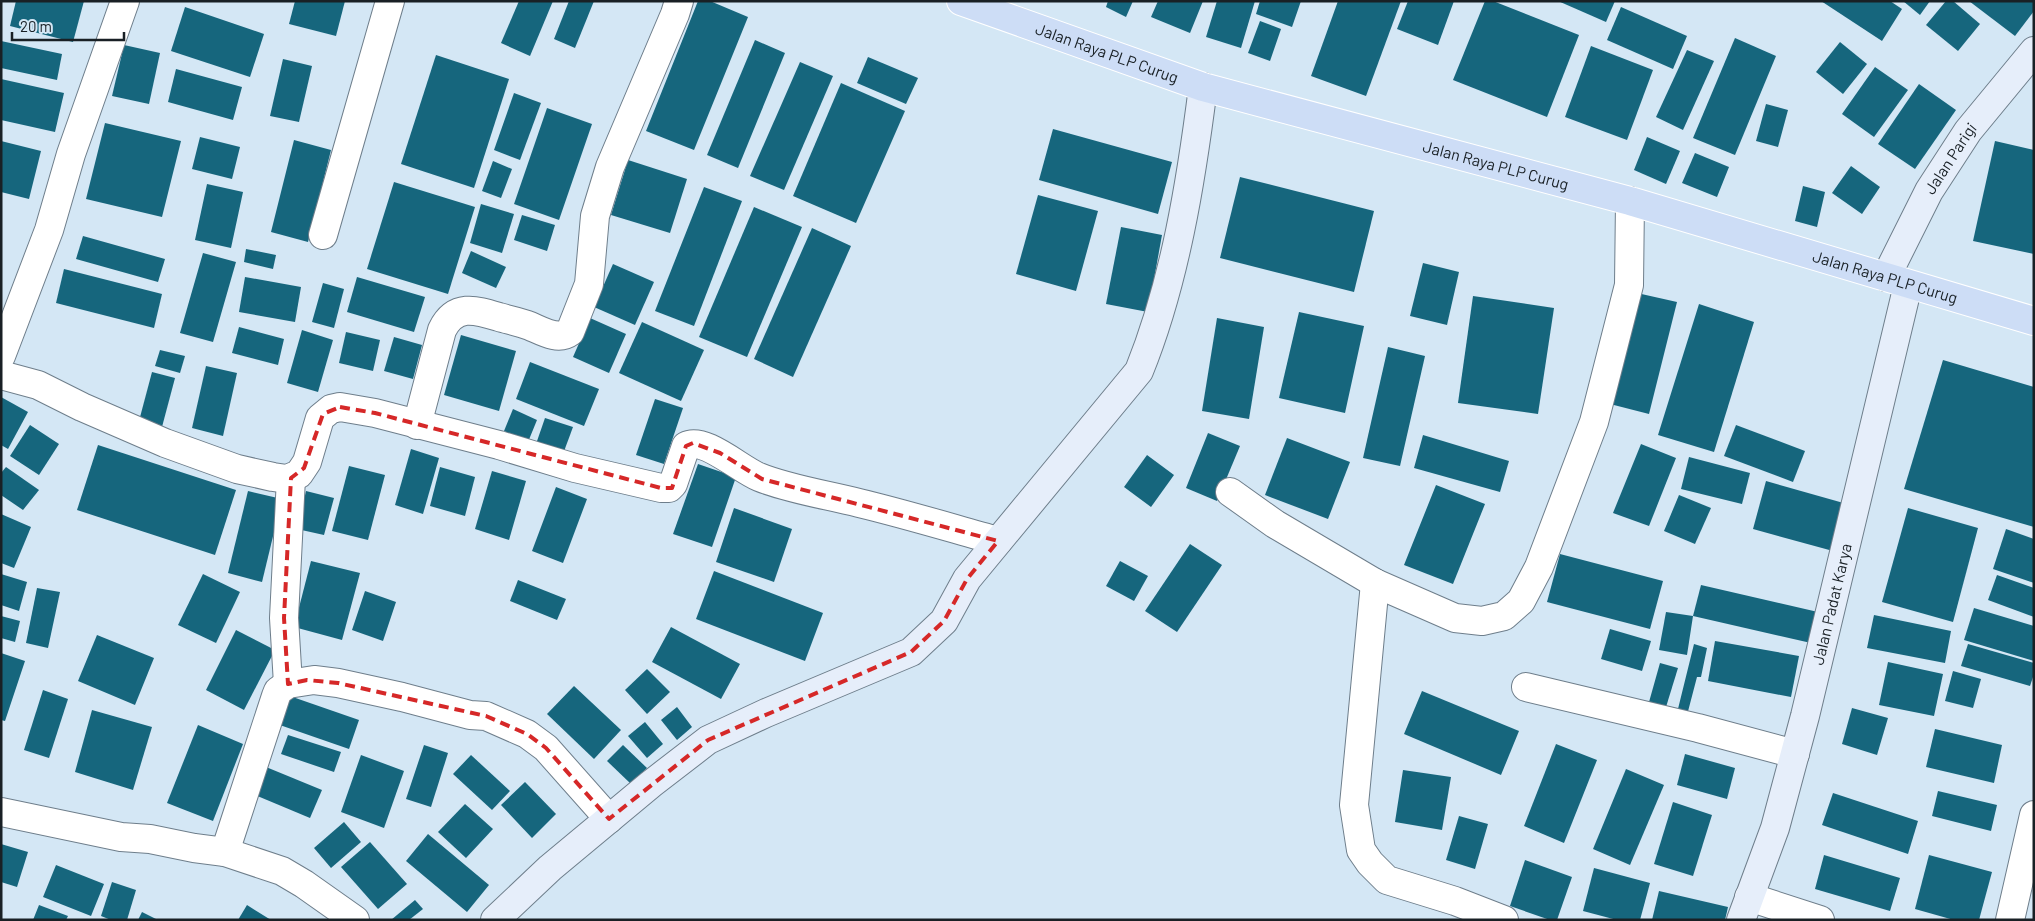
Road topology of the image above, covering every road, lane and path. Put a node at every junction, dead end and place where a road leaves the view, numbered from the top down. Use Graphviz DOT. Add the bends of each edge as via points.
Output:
graph roads {
  1 [pos="125,1"];
  2 [pos="390,1"];
  3 [pos="679,1"];
  4 [pos="961,1"];
  5 [pos="1006,9"];
  6 [pos="2034,51"];
  7 [pos="1203,87"];
  8 [pos="1630,201"];
  9 [pos="323,235"];
  10 [pos="1897,281"];
  11 [pos="2034,321"];
  12 [pos="1,356"];
  13 [pos="1,375"];
  14 [pos="417,425"];
  15 [pos="291,478"];
  16 [pos="1230,492"];
  17 [pos="998,541"];
  18 [pos="1375,583"];
  19 [pos="288,684"];
  20 [pos="1526,687"];
  21 [pos="1795,754"];
  22 [pos="1,812"];
  23 [pos="2034,815"];
  24 [pos="609,819"];
  25 [pos="225,852"];
  26 [pos="1745,908"];
  27 [pos="355,920"];
  28 [pos="495,920"];
  29 [pos="1504,920"];
  30 [pos="1820,920"];
  31 [pos="2010,920"];
  1 -- 12 [label="street" via="71,154 49,230"];
  2 -- 9 [label="street"];
  3 -- 14 [label="street" via="610,168 595,216 588,284 570,332 563,336 555,335 480,311 465,311 453,316 442,330"];
  4 -- 5 [label="main road, Jalan Raya PLP Curug"];
  5 -- 7 [label="main road, Jalan Raya PLP Curug"];
  6 -- 10 [label="street, Jalan Parigi" via="1968,131 1929,190"];
  7 -- 8 [label="main road, Jalan Raya PLP Curug"];
  7 -- 17 [label="street" via="1193,166 1171,268 1155,331 1139,371"];
  8 -- 10 [label="main road, Jalan Raya PLP Curug"];
  8 -- 18 [label="street" via="1628,284 1594,422 1539,567 1521,601 1504,616 1482,621 1455,618"];
  10 -- 11 [label="main road, Jalan Raya PLP Curug"];
  10 -- 21 [label="street, Jalan Padat Karya"];
  13 -- 15 [label="street" via="38,385 165,443 237,469"];
  14 -- 15 [label="street" via="375,413 340,407 332,409 320,418 304,468"];
  14 -- 17 [label="street" via="661,488 669,488 673,484 686,446 693,443 707,446 762,478"];
  15 -- 19 [label="street" via="284,618"];
  16 -- 18 [label="street" via="1275,524"];
  17 -- 24 [label="street" via="967,579 944,621 911,652 708,740"];
  18 -- 29 [label="street" via="1354,805 1361,850 1387,880"];
  19 -- 24 [label="street" via="307,680 338,683 470,715 486,716 527,734 546,748"];
  19 -- 25 [label="street" via="276,696"];
  20 -- 21 [label="street"];
  21 -- 26 [label="street, Jalan Padat Karya" via="1775,828"];
  22 -- 25 [label="street" via="121,837"];
  23 -- 31 [label="street"];
  24 -- 28 [label="street"];
  25 -- 27 [label="street" via="282,871"];
  26 -- 30 [label="street"];
}
